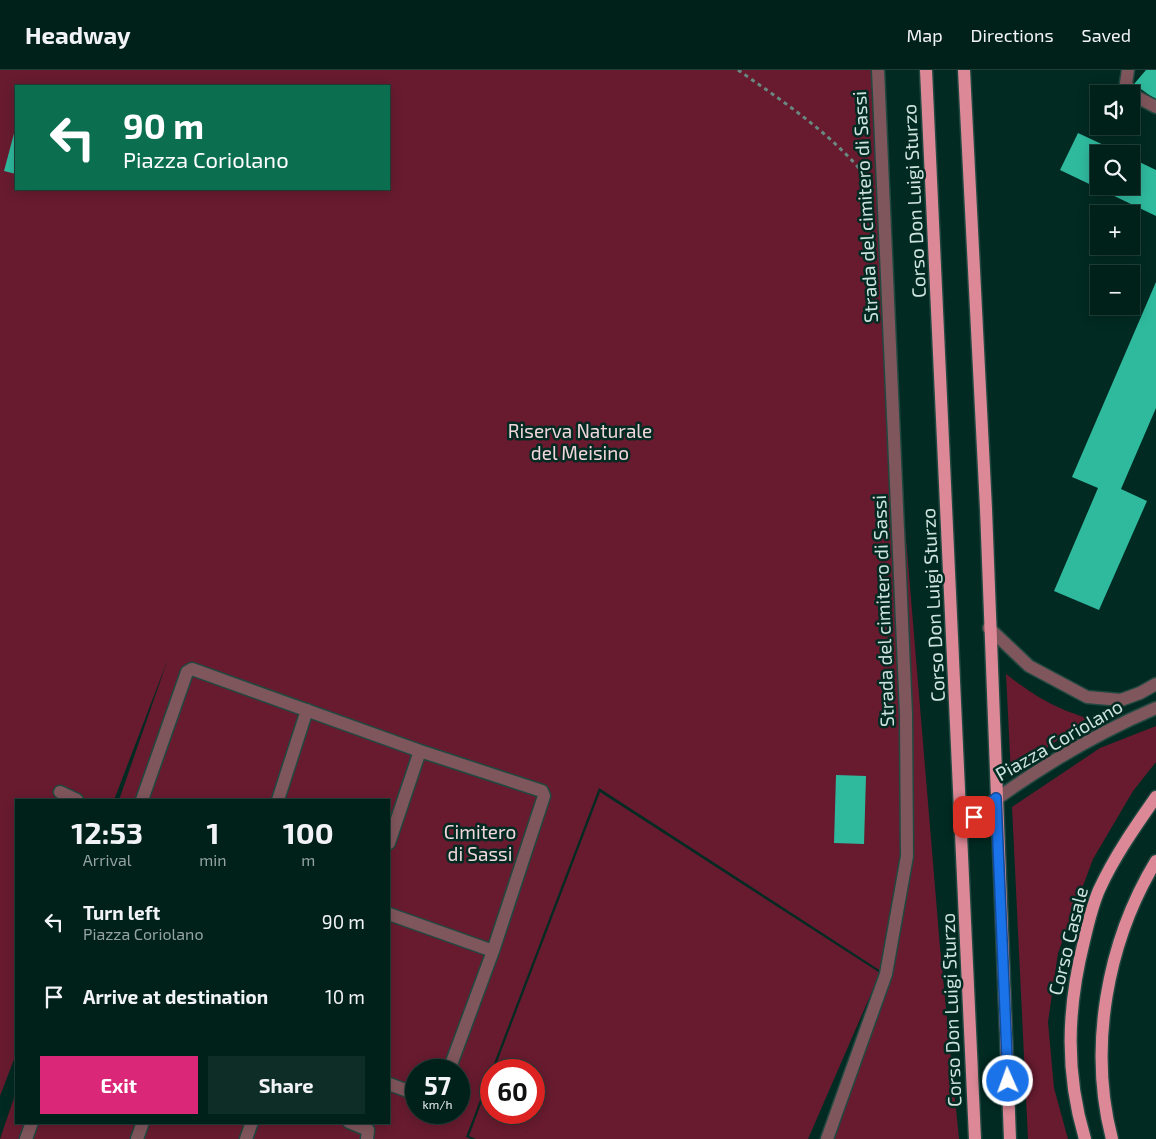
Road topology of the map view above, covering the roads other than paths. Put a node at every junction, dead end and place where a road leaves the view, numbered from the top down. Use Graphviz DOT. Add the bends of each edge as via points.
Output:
graph roads {
  1 [pos="878,70"];
  2 [pos="926,70"];
  3 [pos="964,70"];
  4 [pos="1128,70"];
  5 [pos="1127,85"];
  6 [pos="1140,98"];
  7 [pos="1156,106"];
  8 [pos="989,628"];
  9 [pos="1156,684"];
  10 [pos="1122,700"];
  11 [pos="1155,707"];
  12 [pos="307,710"];
  13 [pos="420,751"];
  14 [pos="60,792"];
  15 [pos="1156,797"];
  16 [pos="996,798"];
  17 [pos="75,799"];
  18 [pos="142,799"];
  19 [pos="278,799"];
  20 [pos="962,826"];
  21 [pos="390,840"];
  22 [pos="1156,861"];
  23 [pos="390,914"];
  24 [pos="493,951"];
  25 [pos="453,1059"];
  26 [pos="390,1084"];
  27 [pos="405,1090"];
  28 [pos="31,1124"];
  29 [pos="142,1124"];
  30 [pos="251,1124"];
  31 [pos="354,1124"];
  32 [pos="1109,1125"];
  33 [pos="26,1139"];
  34 [pos="137,1139"];
  35 [pos="246,1139"];
  36 [pos="367,1139"];
  37 [pos="827,1139"];
  38 [pos="975,1139"];
  39 [pos="1010,1139"];
  40 [pos="1085,1139"];
  41 [pos="1104,1139"];
  42 [pos="1112,1139"];
  1 -- 37 [label="street, Strada del cimitero di Sassi" via="906,714 907,856 886,974"];
  2 -- 20 [label="main road, Corso Don Luigi Sturzo"];
  3 -- 8 [label="main road"];
  4 -- 5 [label="street"];
  6 -- 7 [label="street"];
  8 -- 10 [label="street, Piazza Coriolano" via="1028,666 1087,697"];
  8 -- 16 [label="main road"];
  9 -- 10 [label="street"];
  10 -- 11 [label="street, Piazza Coriolano"];
  11 -- 16 [label="street, Piazza Coriolano" via="1068,753"];
  12 -- 13 [label="street"];
  12 -- 18 [label="street" via="192,669 187,672"];
  12 -- 19 [label="street"];
  13 -- 21 [label="street"];
  13 -- 24 [label="street" via="542,791 544,796"];
  14 -- 17 [label="street"];
  15 -- 40 [label="main road, Corso Casale" via="1125,842 1098,891 1075,974 1070,1016 1071,1056 1075,1100"];
  16 -- 20 [label="street, Piazza Coriolano"];
  16 -- 39 [label="main road"];
  20 -- 38 [label="main road, Corso Don Luigi Sturzo"];
  22 -- 32 [label="main road" via="1143,882 1109,982 1102,1063"];
  23 -- 24 [label="street"];
  24 -- 25 [label="street"];
  26 -- 27 [label="street"];
  28 -- 33 [label="street"];
  29 -- 34 [label="street"];
  30 -- 35 [label="street"];
  31 -- 36 [label="street" via="368,1130"];
  32 -- 41 [label="main road"];
  32 -- 42 [label="main road"];
}
